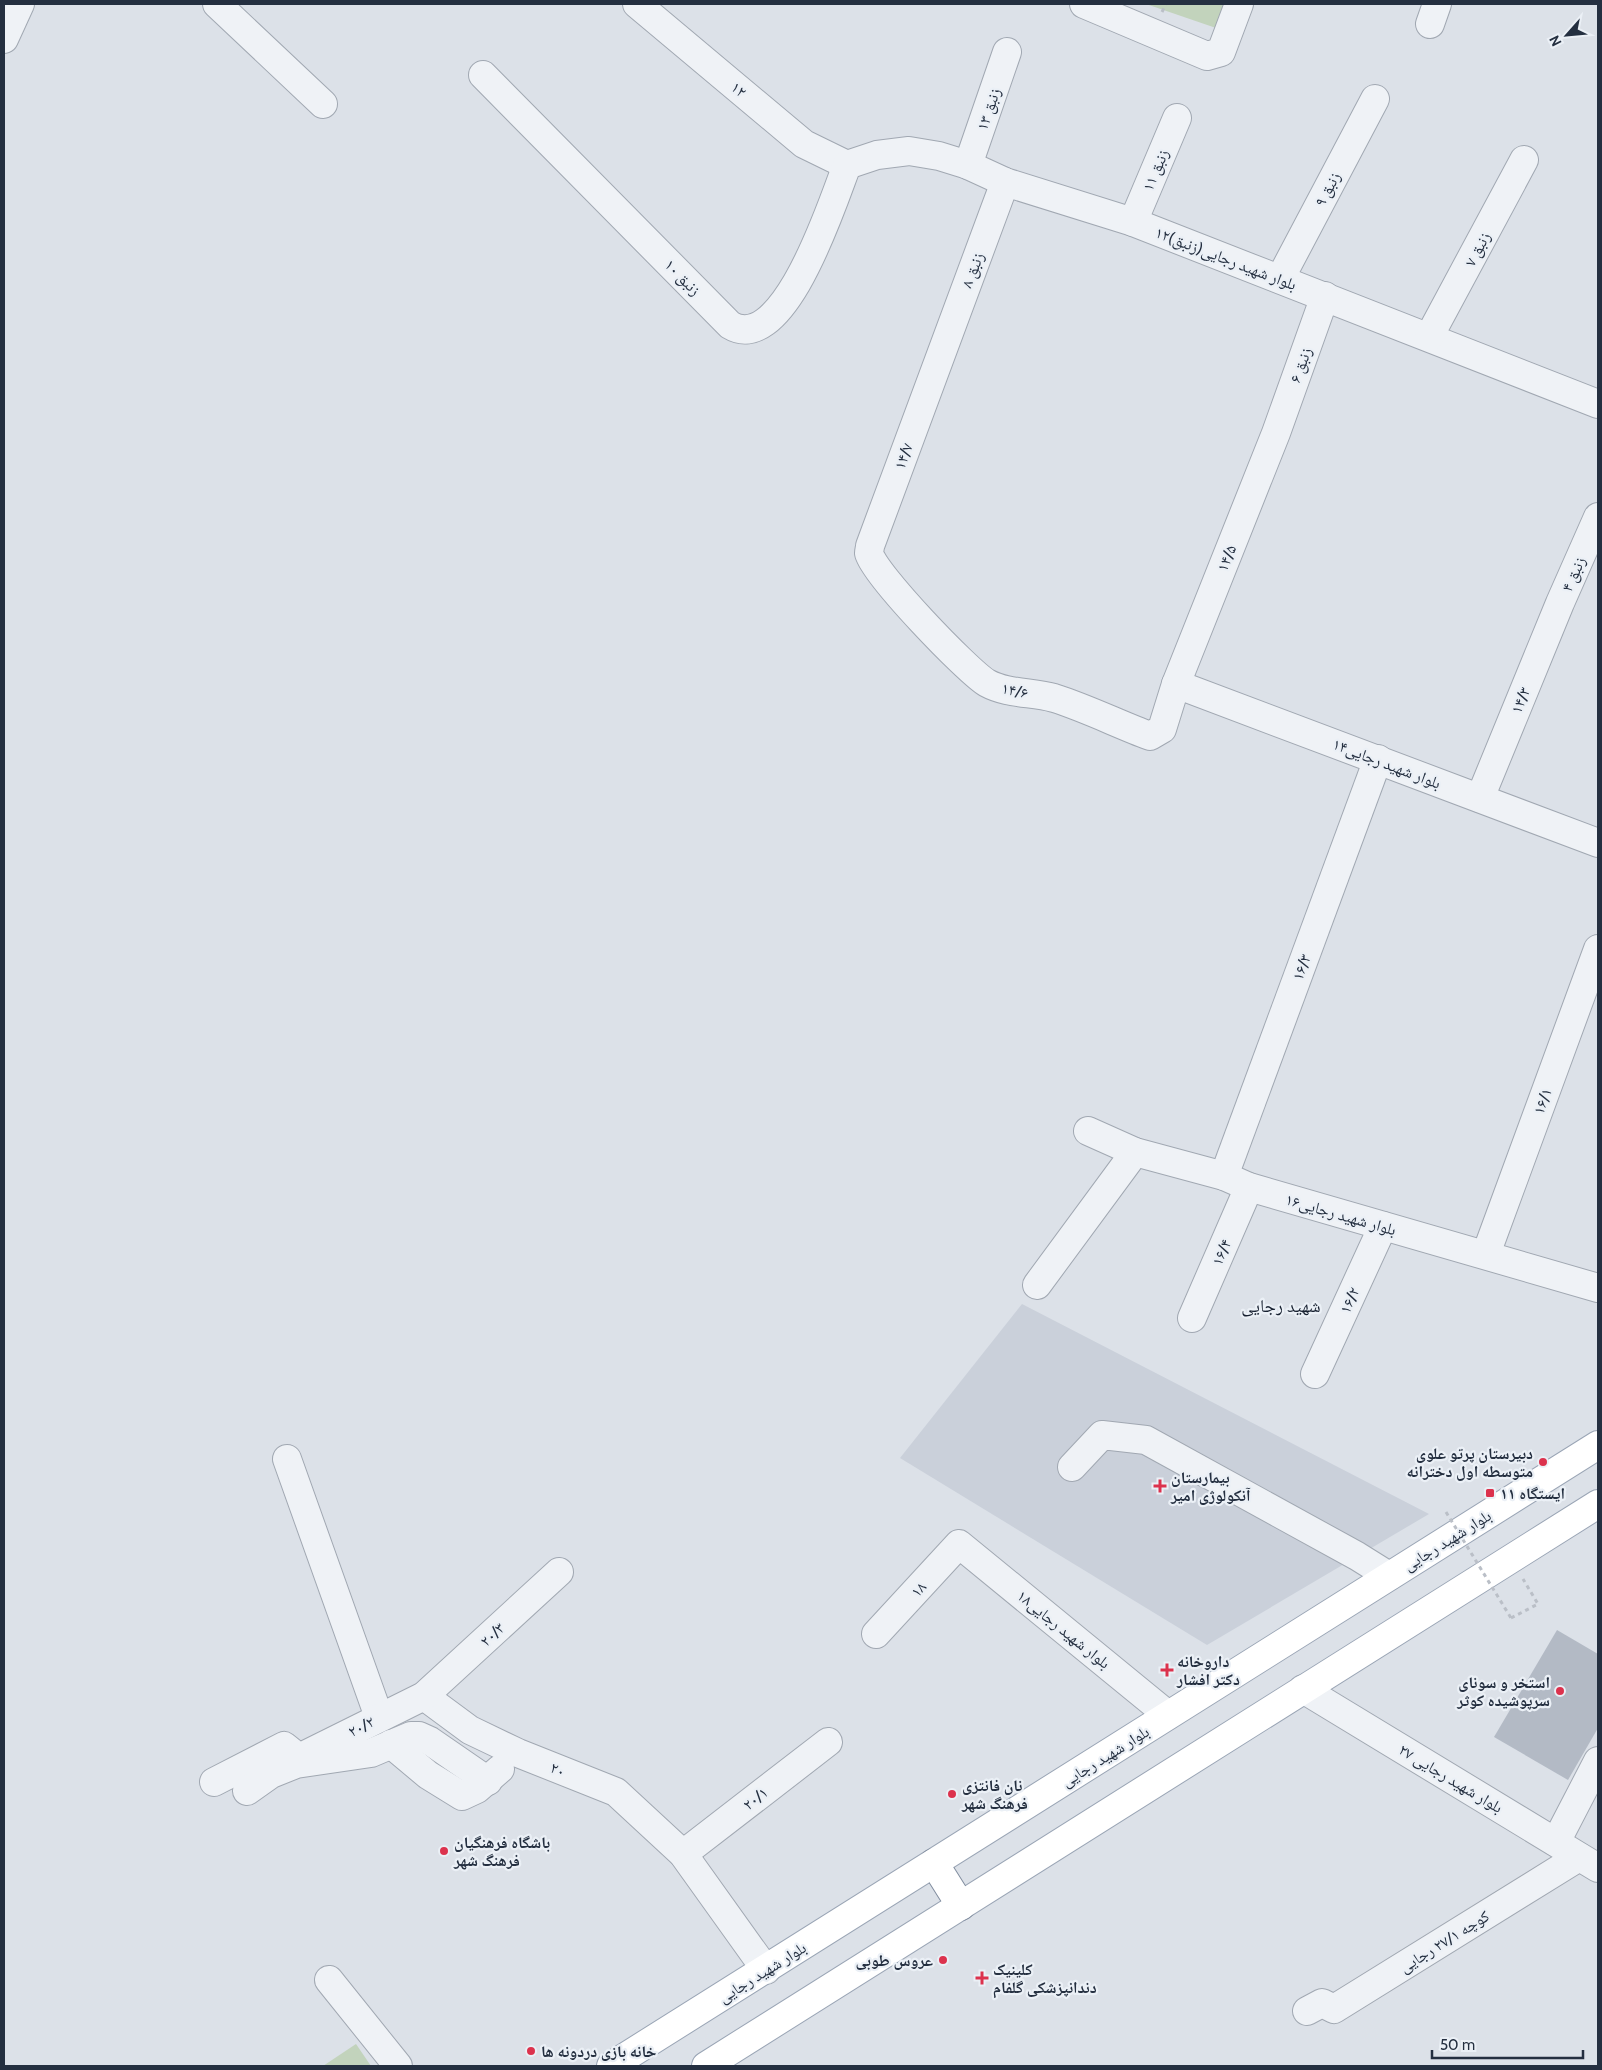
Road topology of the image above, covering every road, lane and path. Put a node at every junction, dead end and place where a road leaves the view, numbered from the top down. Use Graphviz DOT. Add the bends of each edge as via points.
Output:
graph roads {
  1 [pos="20,4"];
  2 [pos="217,4"];
  3 [pos="637,4"];
  4 [pos="1084,4"];
  5 [pos="1238,4"];
  6 [pos="4,39"];
  7 [pos="1007,52"];
  8 [pos="483,75"];
  9 [pos="1375,99"];
  10 [pos="323,104"];
  11 [pos="1177,118"];
  12 [pos="1524,160"];
  13 [pos="847,165"];
  14 [pos="968,166"];
  15 [pos="1005,182"];
  16 [pos="1133,222"];
  17 [pos="1280,279"];
  18 [pos="1324,296"];
  19 [pos="1429,337"];
  20 [pos="938,358"];
  21 [pos="1598,404"];
  22 [pos="1276,433"];
  23 [pos="1598,517"];
  24 [pos="869,554"];
  25 [pos="1560,603"];
  26 [pos="1176,684"];
  27 [pos="1378,759"];
  28 [pos="1480,798"];
  29 [pos="1598,842"];
  30 [pos="1598,948"];
  31 [pos="1088,1131"];
  32 [pos="1135,1152"];
  33 [pos="1224,1176"];
  34 [pos="1249,1187"];
  35 [pos="1382,1226"];
  36 [pos="1486,1254"];
  37 [pos="1037,1285"];
  38 [pos="1598,1288"];
  39 [pos="1192,1318"];
  40 [pos="1316,1374"];
  41 [pos="1598,1445"];
  42 [pos="287,1459"];
  43 [pos="1072,1467"];
  44 [pos="1598,1504"];
  45 [pos="1446,1512"];
  46 [pos="959,1544"];
  47 [pos="1511,1558"];
  48 [pos="559,1572"];
  49 [pos="1389,1576"];
  50 [pos="876,1634"];
  51 [pos="1303,1688"];
  52 [pos="424,1696"];
  53 [pos="1168,1715"];
  54 [pos="379,1717"];
  55 [pos="828,1742"];
  56 [pos="518,1753"];
  57 [pos="1598,1761"];
  58 [pos="214,1782"];
  59 [pos="247,1791"];
  60 [pos="1556,1842"];
  61 [pos="683,1854"];
  62 [pos="1589,1863"];
  63 [pos="934,1864"];
  64 [pos="961,1906"];
  65 [pos="766,1970"];
  66 [pos="329,1980"];
  67 [pos="1307,2011"];
  68 [pos="398,2066"];
  69 [pos="612,2066"];
  70 [pos="706,2066"];
  1 -- 6 [label="street"];
  2 -- 10 [label="street"];
  3 -- 13 [label="street, ۱۲" via="804,144"];
  4 -- 5 [label="street" via="1207,56 1221,52"];
  7 -- 14 [label="street, زنبق ۱۳"];
  8 -- 13 [label="street, زنبق ۱۰" via="738,330 768,319 782,307 797,286"];
  9 -- 17 [label="street, زنبق ۹"];
  11 -- 16 [label="street, زنبق ۱۱"];
  12 -- 19 [label="street, زنبق ۷"];
  13 -- 14 [label="street, ۱۲بلوار شهید رجایی(زنبق)" via="877,155 909,151 925,152"];
  14 -- 15 [label="street, ۱۲بلوار شهید رجایی(زنبق)"];
  15 -- 16 [label="street, ۱۲بلوار شهید رجایی(زنبق)"];
  15 -- 20 [label="street, زنبق ۸"];
  16 -- 17 [label="street, ۱۲بلوار شهید رجایی(زنبق)"];
  17 -- 18 [label="street, ۱۲بلوار شهید رجایی(زنبق)"];
  18 -- 19 [label="street, ۱۲بلوار شهید رجایی(زنبق)"];
  18 -- 22 [label="street, زنبق ۶"];
  19 -- 21 [label="street, ۱۲بلوار شهید رجایی(زنبق)"];
  20 -- 24 [label="street, ۱۴/۷"];
  22 -- 26 [label="street, ۱۴/۵"];
  23 -- 25 [label="street, زنبق ۴"];
  24 -- 26 [label="street, ۱۴/۶" via="911,608 974,675 988,684 1054,698 1150,736 1162,729"];
  25 -- 28 [label="street, ۱۴/۳"];
  26 -- 27 [label="street, بلوار شهید رجایی۱۴"];
  27 -- 28 [label="street, بلوار شهید رجایی۱۴"];
  27 -- 33 [label="street, ۱۶/۳"];
  28 -- 29 [label="street, بلوار شهید رجایی۱۴"];
  30 -- 36 [label="street, ۱۶/۱"];
  31 -- 32 [label="street, بلوار شهید رجایی۱۶"];
  32 -- 33 [label="street, بلوار شهید رجایی۱۶"];
  32 -- 37 [label="street"];
  33 -- 34 [label="street, بلوار شهید رجایی۱۶"];
  34 -- 35 [label="street, بلوار شهید رجایی۱۶"];
  34 -- 39 [label="street, ۱۶/۴"];
  35 -- 36 [label="street, بلوار شهید رجایی۱۶"];
  35 -- 40 [label="street, ۱۶/۲"];
  36 -- 38 [label="street, بلوار شهید رجایی۱۶"];
  41 -- 49 [label="main road, بلوار شهید رجایی"];
  42 -- 54 [label="street"];
  43 -- 49 [label="street" via="1102,1435 1146,1440"];
  44 -- 47 [label="main road"];
  45 -- 47 [label="path, bridge" via="1511,1618 1538,1604"];
  46 -- 50 [label="street, ۱۸"];
  46 -- 53 [label="street, بلوار شهید رجایی۱۸"];
  47 -- 51 [label="main road"];
  48 -- 52 [label="street, ۲۰/۳"];
  49 -- 53 [label="main road, بلوار شهید رجایی"];
  51 -- 60 [label="street, ۲۷ بلوار شهید رجایی"];
  51 -- 64 [label="main road"];
  52 -- 54 [label="street, ۲۰/۲"];
  52 -- 56 [label="street, ۲۰" via="470,1730"];
  53 -- 63 [label="main road, بلوار شهید رجایی"];
  54 -- 58 [label="street, ۲۰/۲" via="299,1758 284,1746"];
  55 -- 61 [label="street, ۲۰/۱"];
  56 -- 59 [label="street" via="488,1781 449,1753 419,1736 412,1736 371,1752 296,1764 271,1774"];
  56 -- 61 [label="street, ۲۰" via="616,1792"];
  57 -- 60 [label="street"];
  60 -- 62 [label="street, ۲۷ بلوار شهید رجایی"];
  61 -- 65 [label="street, ۲۰"];
  62 -- 67 [label="street, کوچه ۲۷/۱ رجایی" via="1334,2009 1322,2003"];
  63 -- 64 [label="main road"];
  63 -- 65 [label="main road, بلوار شهید رجایی"];
  64 -- 70 [label="main road"];
  65 -- 69 [label="main road, بلوار شهید رجایی"];
  66 -- 68 [label="street"];
}
